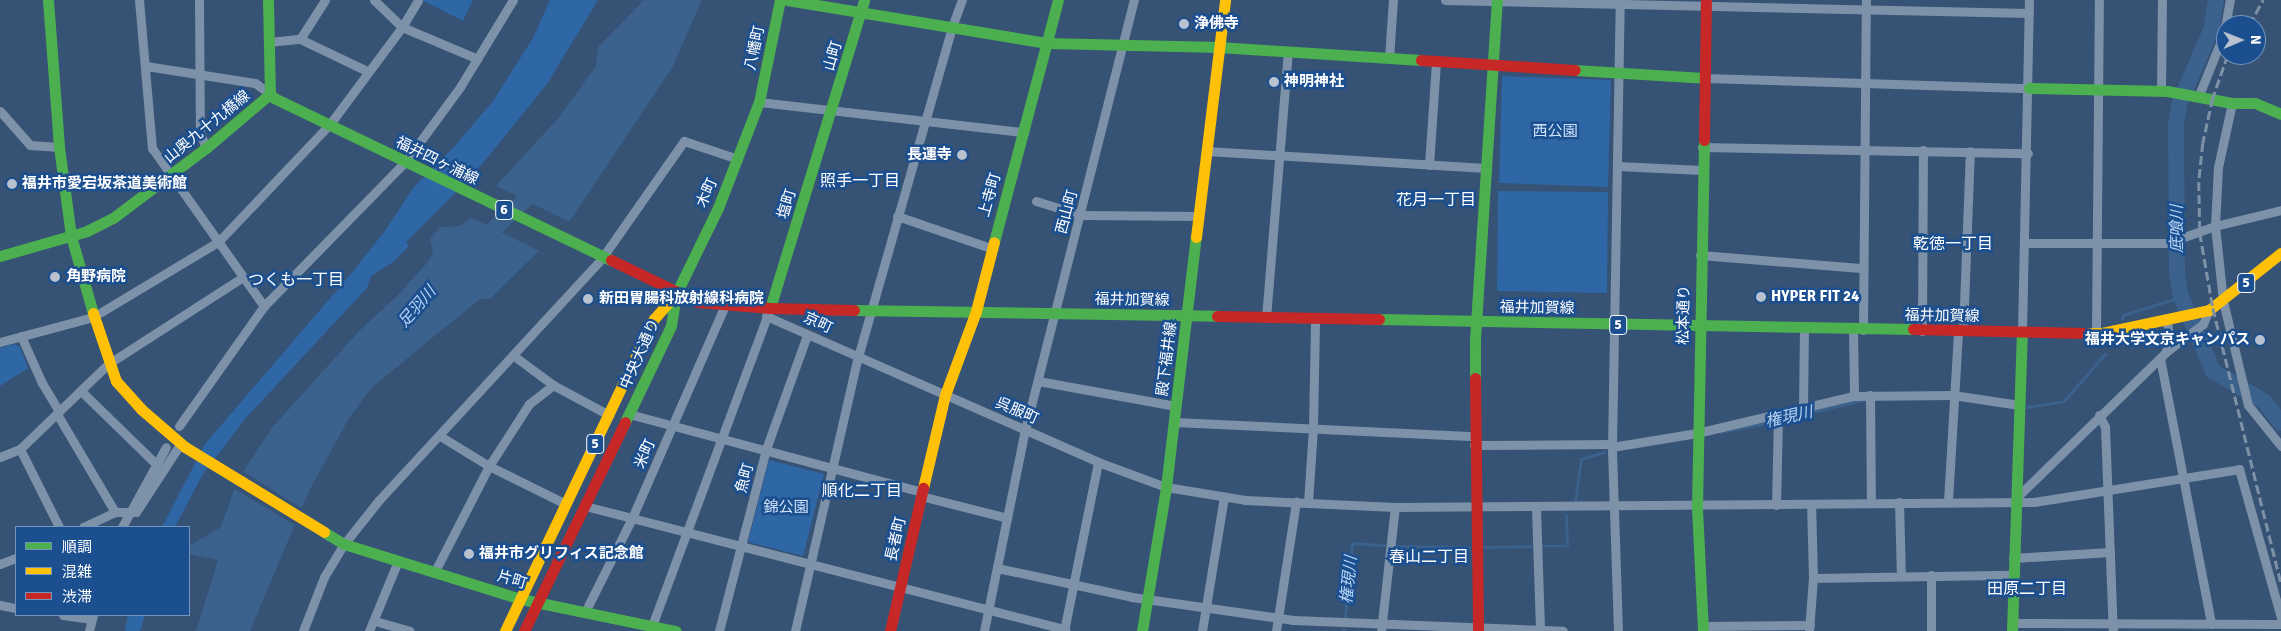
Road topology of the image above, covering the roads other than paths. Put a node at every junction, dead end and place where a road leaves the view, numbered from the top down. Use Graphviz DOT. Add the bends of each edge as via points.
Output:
graph roads {
  1 [pos="48,0"];
  2 [pos="139,0"];
  3 [pos="199,0"];
  4 [pos="268,0"];
  5 [pos="325,0"];
  6 [pos="374,0"];
  7 [pos="418,0"];
  8 [pos="513,0"];
  9 [pos="780,0"];
  10 [pos="787,0"];
  11 [pos="864,0"];
  12 [pos="962,0"];
  13 [pos="1058,0"];
  14 [pos="1134,0"];
  15 [pos="1225,0"];
  16 [pos="1393,0"];
  17 [pos="1445,0"];
  18 [pos="1866,0"];
  19 [pos="2029,0"];
  20 [pos="2100,0"];
  21 [pos="2162,0"];
  22 [pos="2230,0"];
  23 [pos="1497,1"];
  24 [pos="1620,3"];
  25 [pos="1706,4"];
  26 [pos="1866,11"];
  27 [pos="861,12"];
  28 [pos="2029,13"];
  29 [pos="402,27"];
  30 [pos="952,27"];
  31 [pos="300,39"];
  32 [pos="269,42"];
  33 [pos="1047,43"];
  34 [pos="1125,45"];
  35 [pos="1219,48"];
  36 [pos="1288,52"];
  37 [pos="1389,58"];
  38 [pos="478,59"];
  39 [pos="1436,61"];
  40 [pos="1495,65"];
  41 [pos="146,66"];
  42 [pos="367,72"];
  43 [pos="200,73"];
  44 [pos="1618,73"];
  45 [pos="1704,78"];
  46 [pos="1864,84"];
  47 [pos="2029,88"];
  48 [pos="2098,90"];
  49 [pos="2165,91"];
  50 [pos="270,94"];
  51 [pos="2197,95"];
  52 [pos="759,102"];
  53 [pos="2232,103"];
  54 [pos="833,109"];
  55 [pos="0,111"];
  56 [pos="2281,114"];
  57 [pos="925,120"];
  58 [pos="330,124"];
  59 [pos="1024,132"];
  60 [pos="1702,146"];
  61 [pos="59,148"];
  62 [pos="206,148"];
  63 [pos="1864,149"];
  64 [pos="1923,150"];
  65 [pos="1207,151"];
  66 [pos="1970,151"];
  67 [pos="2028,152"];
  68 [pos="1282,157"];
  69 [pos="738,160"];
  70 [pos="409,164"];
  71 [pos="1428,165"];
  72 [pos="1617,166"];
  73 [pos="1484,168"];
  74 [pos="1702,170"];
  75 [pos="169,176"];
  76 [pos="1036,201"];
  77 [pos="2281,210"];
  78 [pos="1081,215"];
  79 [pos="897,216"];
  80 [pos="1199,216"];
  81 [pos="2215,226"];
  82 [pos="71,236"];
  83 [pos="218,242"];
  84 [pos="2025,243"];
  85 [pos="2096,244"];
  86 [pos="991,248"];
  87 [pos="2281,253"];
  88 [pos="1700,255"];
  89 [pos="0,256"];
  90 [pos="599,256"];
  91 [pos="1863,268"];
  92 [pos="243,277"];
  93 [pos="676,294"];
  94 [pos="2223,302"];
  95 [pos="724,304"];
  96 [pos="264,306"];
  97 [pos="871,310"];
  98 [pos="2209,310"];
  99 [pos="976,311"];
  100 [pos="768,312"];
  101 [pos="1055,314"];
  102 [pos="1187,316"];
  103 [pos="93,317"];
  104 [pos="1266,318"];
  105 [pos="1315,318"];
  106 [pos="2167,320"];
  107 [pos="1475,322"];
  108 [pos="1613,325"];
  109 [pos="1698,325"];
  110 [pos="1804,328"];
  111 [pos="1858,329"];
  112 [pos="1922,331"];
  113 [pos="1960,331"];
  114 [pos="2022,332"];
  115 [pos="2096,333"];
  116 [pos="807,335"];
  117 [pos="21,336"];
  118 [pos="0,342"];
  119 [pos="2163,355"];
  120 [pos="514,356"];
  121 [pos="858,357"];
  122 [pos="108,364"];
  123 [pos="1038,381"];
  124 [pos="553,384"];
  125 [pos="80,391"];
  126 [pos="944,395"];
  127 [pos="1870,395"];
  128 [pos="1854,396"];
  129 [pos="1953,397"];
  130 [pos="2019,405"];
  131 [pos="1176,406"];
  132 [pos="1803,408"];
  133 [pos="58,412"];
  134 [pos="629,414"];
  135 [pos="609,415"];
  136 [pos="2099,415"];
  137 [pos="1778,419"];
  138 [pos="1174,422"];
  139 [pos="673,425"];
  140 [pos="179,426"];
  141 [pos="1314,427"];
  142 [pos="1025,430"];
  143 [pos="1697,433"];
  144 [pos="440,436"];
  145 [pos="722,437"];
  146 [pos="1474,440"];
  147 [pos="183,445"];
  148 [pos="1612,446"];
  149 [pos="2281,446"];
  150 [pos="166,447"];
  151 [pos="20,449"];
  152 [pos="766,450"];
  153 [pos="0,457"];
  154 [pos="1098,462"];
  155 [pos="156,464"];
  156 [pos="489,466"];
  157 [pos="832,468"];
  158 [pos="2184,479"];
  159 [pos="1166,486"];
  160 [pos="2108,492"];
  161 [pos="921,494"];
  162 [pos="1224,496"];
  163 [pos="1948,501"];
  164 [pos="2014,501"];
  165 [pos="1296,502"];
  166 [pos="1871,502"];
  167 [pos="1899,502"];
  168 [pos="1308,503"];
  169 [pos="566,504"];
  170 [pos="1811,504"];
  171 [pos="1776,505"];
  172 [pos="585,506"];
  173 [pos="1395,507"];
  174 [pos="1475,507"];
  175 [pos="1697,507"];
  176 [pos="1536,508"];
  177 [pos="1613,508"];
  178 [pos="115,512"];
  179 [pos="127,514"];
  180 [pos="632,518"];
  181 [pos="1007,518"];
  182 [pos="58,526"];
  183 [pos="85,526"];
  184 [pos="122,526"];
  185 [pos="687,531"];
  186 [pos="344,544"];
  187 [pos="741,545"];
  188 [pos="2110,552"];
  189 [pos="15,558"];
  190 [pos="2013,558"];
  191 [pos="398,561"];
  192 [pos="809,562"];
  193 [pos="0,564"];
  194 [pos="997,568"];
  195 [pos="434,573"];
  196 [pos="1932,575"];
  197 [pos="2012,575"];
  198 [pos="1901,576"];
  199 [pos="1813,578"];
  200 [pos="901,585"];
  201 [pos="1073,586"];
  202 [pos="521,599"];
  203 [pos="1148,600"];
  204 [pos="538,603"];
  205 [pos="0,605"];
  206 [pos="1206,607"];
  207 [pos="15,608"];
  208 [pos="988,608"];
  209 [pos="585,612"];
  210 [pos="78,616"];
  211 [pos="93,617"];
  212 [pos="2281,617"];
  213 [pos="1278,618"];
  214 [pos="375,621"];
  215 [pos="2211,624"];
  216 [pos="2281,624"];
  217 [pos="2012,627"];
  218 [pos="2113,627"];
  219 [pos="2169,627"];
  220 [pos="1381,628"];
  221 [pos="1810,628"];
  222 [pos="2230,628"];
  223 [pos="651,629"];
  224 [pos="1703,629"];
  225 [pos="1064,630"];
  226 [pos="1478,630"];
  227 [pos="89,631"];
  228 [pos="303,631"];
  229 [pos="369,631"];
  230 [pos="410,631"];
  231 [pos="505,631"];
  232 [pos="524,631"];
  233 [pos="676,631"];
  234 [pos="719,631"];
  235 [pos="795,631"];
  236 [pos="890,631"];
  237 [pos="984,631"];
  238 [pos="1142,631"];
  239 [pos="1202,631"];
  240 [pos="1276,631"];
  241 [pos="1540,631"];
  242 [pos="1562,631"];
  243 [pos="1618,631"];
  244 [pos="1931,631"];
  1 -- 61 [label="street, 片町"];
  2 -- 41 [label="street"];
  3 -- 43 [label="street"];
  4 -- 32 [label="street"];
  5 -- 31 [label="street"];
  6 -- 29 [label="street"];
  7 -- 29 [label="street"];
  8 -- 38 [label="street"];
  9 -- 52 [label="street, 八幡町"];
  10 -- 27 [label="street"];
  11 -- 27 [label="street, 山町"];
  12 -- 30 [label="street"];
  13 -- 33 [label="street, 上寺町"];
  14 -- 34 [label="street, 西山町"];
  15 -- 35 [label="street, 殿下福井線"];
  16 -- 37 [label="street"];
  17 -- 23 [label="street"];
  18 -- 26 [label="street"];
  19 -- 28 [label="street"];
  20 -- 48 [label="street"];
  21 -- 49 [label="street"];
  22 -- 51 [label="street" via="2224,33"];
  23 -- 24 [label="street"];
  23 -- 40 [label="street"];
  24 -- 25 [label="street"];
  24 -- 44 [label="street"];
  25 -- 26 [label="street"];
  25 -- 45 [label="street, 松本通り"];
  26 -- 28 [label="street"];
  26 -- 46 [label="street"];
  27 -- 30 [label="street"];
  27 -- 54 [label="street, 山町"];
  28 -- 47 [label="street"];
  29 -- 38 [label="street"];
  29 -- 42 [label="street"];
  30 -- 33 [label="street"];
  30 -- 57 [label="street"];
  31 -- 32 [label="street"];
  31 -- 42 [label="street"];
  32 -- 50 [label="street"];
  33 -- 34 [label="street"];
  33 -- 59 [label="street, 上寺町"];
  34 -- 35 [label="street"];
  34 -- 78 [label="street, 西山町"];
  35 -- 36 [label="street"];
  35 -- 65 [label="street, 殿下福井線"];
  36 -- 37 [label="street"];
  36 -- 68 [label="street"];
  37 -- 39 [label="street"];
  38 -- 70 [label="street"];
  39 -- 40 [label="street"];
  39 -- 71 [label="street"];
  40 -- 44 [label="street"];
  40 -- 73 [label="street"];
  41 -- 43 [label="street"];
  41 -- 75 [label="street" via="152,148"];
  42 -- 58 [label="street"];
  43 -- 50 [label="street" via="255,83"];
  43 -- 62 [label="street" via="200,133"];
  44 -- 45 [label="street"];
  44 -- 72 [label="street"];
  45 -- 46 [label="street"];
  45 -- 60 [label="street, 松本通り"];
  46 -- 47 [label="street"];
  46 -- 63 [label="street"];
  47 -- 48 [label="street"];
  47 -- 67 [label="street"];
  48 -- 49 [label="street"];
  48 -- 85 [label="street"];
  49 -- 51 [label="street"];
  50 -- 58 [label="street, 福井四ヶ浦線 / 6"];
  50 -- 62 [label="street, 山奥九十九橋線"];
  51 -- 53 [label="street"];
  52 -- 54 [label="street"];
  52 -- 69 [label="street, 木町"];
  53 -- 56 [label="street" via="2255,103"];
  53 -- 81 [label="street" via="2218,167"];
  54 -- 57 [label="street"];
  54 -- 100 [label="street, 塩町"];
  55 -- 61 [label="street" via="30,145"];
  57 -- 59 [label="street"];
  57 -- 79 [label="street"];
  58 -- 70 [label="street, 福井四ヶ浦線 / 6"];
  58 -- 83 [label="street"];
  59 -- 86 [label="street, 上寺町"];
  60 -- 63 [label="street"];
  60 -- 74 [label="street, 松本通り"];
  61 -- 82 [label="street, 片町"];
  62 -- 75 [label="street, 山奥九十九橋線"];
  63 -- 64 [label="street"];
  63 -- 91 [label="street"];
  64 -- 66 [label="street"];
  64 -- 112 [label="street"];
  65 -- 68 [label="street"];
  65 -- 80 [label="street, 殿下福井線"];
  66 -- 67 [label="street"];
  66 -- 113 [label="street"];
  67 -- 84 [label="street"];
  68 -- 71 [label="street"];
  68 -- 104 [label="street"];
  69 -- 90 [label="street" via="684,141"];
  69 -- 93 [label="street, 木町"];
  70 -- 90 [label="street, 福井四ヶ浦線 / 6"];
  70 -- 96 [label="street"];
  71 -- 73 [label="street"];
  72 -- 74 [label="street"];
  72 -- 108 [label="street"];
  73 -- 107 [label="street"];
  74 -- 88 [label="street, 松本通り"];
  75 -- 82 [label="street, 山奥九十九橋線" via="113,218"];
  75 -- 83 [label="street"];
  76 -- 78 [label="street"];
  77 -- 81 [label="street"];
  78 -- 80 [label="street"];
  78 -- 101 [label="street, 西山町"];
  79 -- 86 [label="street"];
  79 -- 97 [label="street"];
  80 -- 102 [label="street, 殿下福井線"];
  81 -- 85 [label="street" via="2167,243"];
  81 -- 94 [label="street"];
  82 -- 89 [label="street, 山奥九十九橋線"];
  82 -- 103 [label="street, 片町"];
  83 -- 92 [label="street"];
  83 -- 103 [label="street"];
  84 -- 85 [label="street"];
  84 -- 114 [label="street"];
  85 -- 115 [label="street"];
  86 -- 99 [label="street, 上寺町"];
  87 -- 94 [label="street, 福井加賀線 / 5"];
  88 -- 91 [label="street"];
  88 -- 109 [label="street, 松本通り"];
  90 -- 93 [label="street, 福井四ヶ浦線 / 6"];
  90 -- 120 [label="street"];
  91 -- 111 [label="street"];
  92 -- 96 [label="street"];
  92 -- 122 [label="street"];
  93 -- 95 [label="street, 京町 / 5" via="698,302"];
  93 -- 134 [label="street, 中央大通り / 5" via="671,326"];
  93 -- 135 [label="street, 中央大通り / 5" via="654,319"];
  94 -- 98 [label="street, 福井加賀線 / 5"];
  94 -- 149 [label="street" via="2248,405"];
  95 -- 100 [label="street, 京町 / 5"];
  95 -- 139 [label="street, 米町"];
  96 -- 140 [label="street"];
  97 -- 99 [label="street, 福井加賀線 / 5"];
  97 -- 100 [label="street, 福井加賀線 / 5"];
  97 -- 121 [label="street"];
  98 -- 106 [label="street, 福井加賀線 / 5"];
  98 -- 119 [label="street" via="2203,324"];
  99 -- 101 [label="street, 福井加賀線 / 5"];
  99 -- 126 [label="street, 上寺町"];
  100 -- 116 [label="street, 京町"];
  100 -- 145 [label="street"];
  101 -- 102 [label="street, 福井加賀線 / 5"];
  101 -- 123 [label="street, 西山町"];
  102 -- 104 [label="street, 福井加賀線 / 5"];
  102 -- 131 [label="street, 殿下福井線"];
  103 -- 117 [label="street"];
  103 -- 122 [label="street, 片町"];
  104 -- 105 [label="street, 福井加賀線 / 5"];
  105 -- 107 [label="street, 福井加賀線 / 5"];
  105 -- 141 [label="street"];
  106 -- 115 [label="street, 福井加賀線 / 5"];
  106 -- 119 [label="street" via="2169,342"];
  107 -- 108 [label="street, 福井加賀線 / 5"];
  107 -- 146 [label="street"];
  108 -- 109 [label="street, 福井加賀線 / 5"];
  108 -- 148 [label="street"];
  109 -- 110 [label="street, 福井加賀線 / 5"];
  109 -- 143 [label="street, 松本通り"];
  110 -- 111 [label="street, 福井加賀線 / 5"];
  110 -- 132 [label="street"];
  111 -- 112 [label="street, 福井加賀線 / 5"];
  111 -- 128 [label="street"];
  112 -- 113 [label="street, 福井加賀線 / 5"];
  113 -- 114 [label="street, 福井加賀線 / 5"];
  113 -- 129 [label="street"];
  114 -- 115 [label="street, 福井加賀線 / 5"];
  114 -- 130 [label="street"];
  116 -- 121 [label="street, 京町"];
  116 -- 152 [label="street, 魚町"];
  117 -- 118 [label="street"];
  117 -- 133 [label="street"];
  119 -- 136 [label="street"];
  119 -- 158 [label="street"];
  120 -- 124 [label="street"];
  120 -- 144 [label="street"];
  121 -- 126 [label="street, 呉服町"];
  121 -- 157 [label="street"];
  122 -- 125 [label="street"];
  122 -- 147 [label="street, 片町" via="116,381 141,409"];
  123 -- 131 [label="street"];
  123 -- 142 [label="street, 西山町"];
  124 -- 135 [label="street"];
  124 -- 156 [label="street" via="528,404"];
  125 -- 133 [label="street"];
  125 -- 155 [label="street"];
  126 -- 142 [label="street, 呉服町"];
  126 -- 161 [label="street, 長者町"];
  127 -- 128 [label="street"];
  127 -- 129 [label="street"];
  127 -- 166 [label="street"];
  128 -- 132 [label="street"];
  129 -- 130 [label="street"];
  129 -- 163 [label="street"];
  130 -- 164 [label="street"];
  131 -- 138 [label="street, 殿下福井線"];
  132 -- 137 [label="street"];
  133 -- 151 [label="street"];
  133 -- 178 [label="street"];
  134 -- 139 [label="street"];
  134 -- 172 [label="street, 中央大通り / 5"];
  135 -- 169 [label="street, 中央大通り / 5"];
  136 -- 160 [label="street" via="2105,428"];
  136 -- 164 [label="street"];
  137 -- 143 [label="street"];
  137 -- 171 [label="street"];
  138 -- 141 [label="street"];
  138 -- 159 [label="street, 殿下福井線"];
  139 -- 145 [label="street"];
  139 -- 180 [label="street, 米町"];
  141 -- 146 [label="street"];
  141 -- 168 [label="street"];
  142 -- 154 [label="street, 呉服町"];
  142 -- 181 [label="street, 西山町"];
  143 -- 148 [label="street"];
  143 -- 175 [label="street, 松本通り"];
  144 -- 156 [label="street"];
  144 -- 186 [label="street" via="379,500"];
  145 -- 152 [label="street"];
  145 -- 185 [label="street"];
  146 -- 148 [label="street"];
  146 -- 174 [label="street"];
  147 -- 179 [label="street" via="136,512"];
  147 -- 186 [label="street, 片町"];
  148 -- 177 [label="street"];
  150 -- 155 [label="street"];
  151 -- 153 [label="street"];
  151 -- 182 [label="street"];
  152 -- 157 [label="street"];
  152 -- 187 [label="street, 魚町"];
  154 -- 159 [label="street, 呉服町"];
  154 -- 201 [label="street"];
  155 -- 179 [label="street"];
  156 -- 169 [label="street"];
  156 -- 195 [label="street"];
  157 -- 161 [label="street"];
  157 -- 192 [label="street"];
  158 -- 160 [label="street, 呉服町"];
  158 -- 212 [label="street, 呉服町" via="2239,469"];
  158 -- 215 [label="street"];
  159 -- 162 [label="street, 呉服町"];
  159 -- 203 [label="street, 殿下福井線"];
  160 -- 164 [label="street, 呉服町"];
  160 -- 188 [label="street"];
  161 -- 181 [label="street"];
  161 -- 200 [label="street, 長者町"];
  162 -- 165 [label="street, 呉服町"];
  162 -- 206 [label="street"];
  163 -- 164 [label="street, 呉服町"];
  163 -- 167 [label="street, 呉服町"];
  164 -- 190 [label="street"];
  165 -- 168 [label="street, 呉服町"];
  165 -- 213 [label="street"];
  166 -- 167 [label="street, 呉服町"];
  166 -- 170 [label="street, 呉服町"];
  167 -- 198 [label="street"];
  168 -- 173 [label="street, 呉服町"];
  169 -- 202 [label="street, 中央大通り / 5"];
  170 -- 171 [label="street, 呉服町"];
  170 -- 199 [label="street"];
  171 -- 175 [label="street, 呉服町"];
  172 -- 180 [label="street"];
  172 -- 204 [label="street, 中央大通り / 5"];
  173 -- 174 [label="street, 呉服町"];
  173 -- 220 [label="street"];
  174 -- 176 [label="street, 呉服町"];
  174 -- 226 [label="street"];
  175 -- 177 [label="street, 呉服町"];
  175 -- 224 [label="street, 松本通り"];
  176 -- 177 [label="street, 呉服町"];
  176 -- 241 [label="street"];
  177 -- 243 [label="street"];
  178 -- 179 [label="street"];
  178 -- 183 [label="street"];
  179 -- 184 [label="street"];
  180 -- 185 [label="street"];
  180 -- 209 [label="street, 米町"];
  181 -- 194 [label="street, 西山町"];
  185 -- 187 [label="street"];
  185 -- 223 [label="street"];
  186 -- 191 [label="street, 片町"];
  186 -- 228 [label="street" via="324,577"];
  187 -- 192 [label="street"];
  187 -- 234 [label="street, 魚町"];
  188 -- 190 [label="street"];
  188 -- 218 [label="street"];
  189 -- 193 [label="street"];
  190 -- 197 [label="street"];
  191 -- 195 [label="street, 片町"];
  191 -- 214 [label="street"];
  192 -- 200 [label="street"];
  192 -- 235 [label="street"];
  194 -- 201 [label="street"];
  194 -- 208 [label="street, 西山町"];
  195 -- 202 [label="street, 片町"];
  196 -- 197 [label="street"];
  196 -- 198 [label="street"];
  196 -- 244 [label="street"];
  197 -- 217 [label="street"];
  198 -- 199 [label="street"];
  199 -- 221 [label="street"];
  200 -- 208 [label="street"];
  200 -- 236 [label="street, 長者町"];
  201 -- 203 [label="street"];
  201 -- 225 [label="street"];
  202 -- 204 [label="street, 片町"];
  202 -- 231 [label="street, 中央大通り / 5"];
  203 -- 206 [label="street"];
  203 -- 238 [label="street, 殿下福井線"];
  204 -- 209 [label="street, 片町"];
  204 -- 232 [label="street, 中央大通り / 5"];
  205 -- 207 [label="street"];
  206 -- 213 [label="street"];
  206 -- 239 [label="street"];
  208 -- 225 [label="street"];
  208 -- 237 [label="street, 西山町"];
  209 -- 223 [label="street, 片町"];
  210 -- 211 [label="street"];
  211 -- 227 [label="street"];
  213 -- 220 [label="street"];
  213 -- 240 [label="street"];
  214 -- 229 [label="street"];
  214 -- 230 [label="street"];
  215 -- 219 [label="street"];
  215 -- 222 [label="street"];
  216 -- 222 [label="street"];
  217 -- 218 [label="street"];
  218 -- 219 [label="street"];
  220 -- 226 [label="street"];
  221 -- 224 [label="street"];
  223 -- 233 [label="street, 片町"];
  226 -- 241 [label="street"];
  241 -- 242 [label="street"];
}
